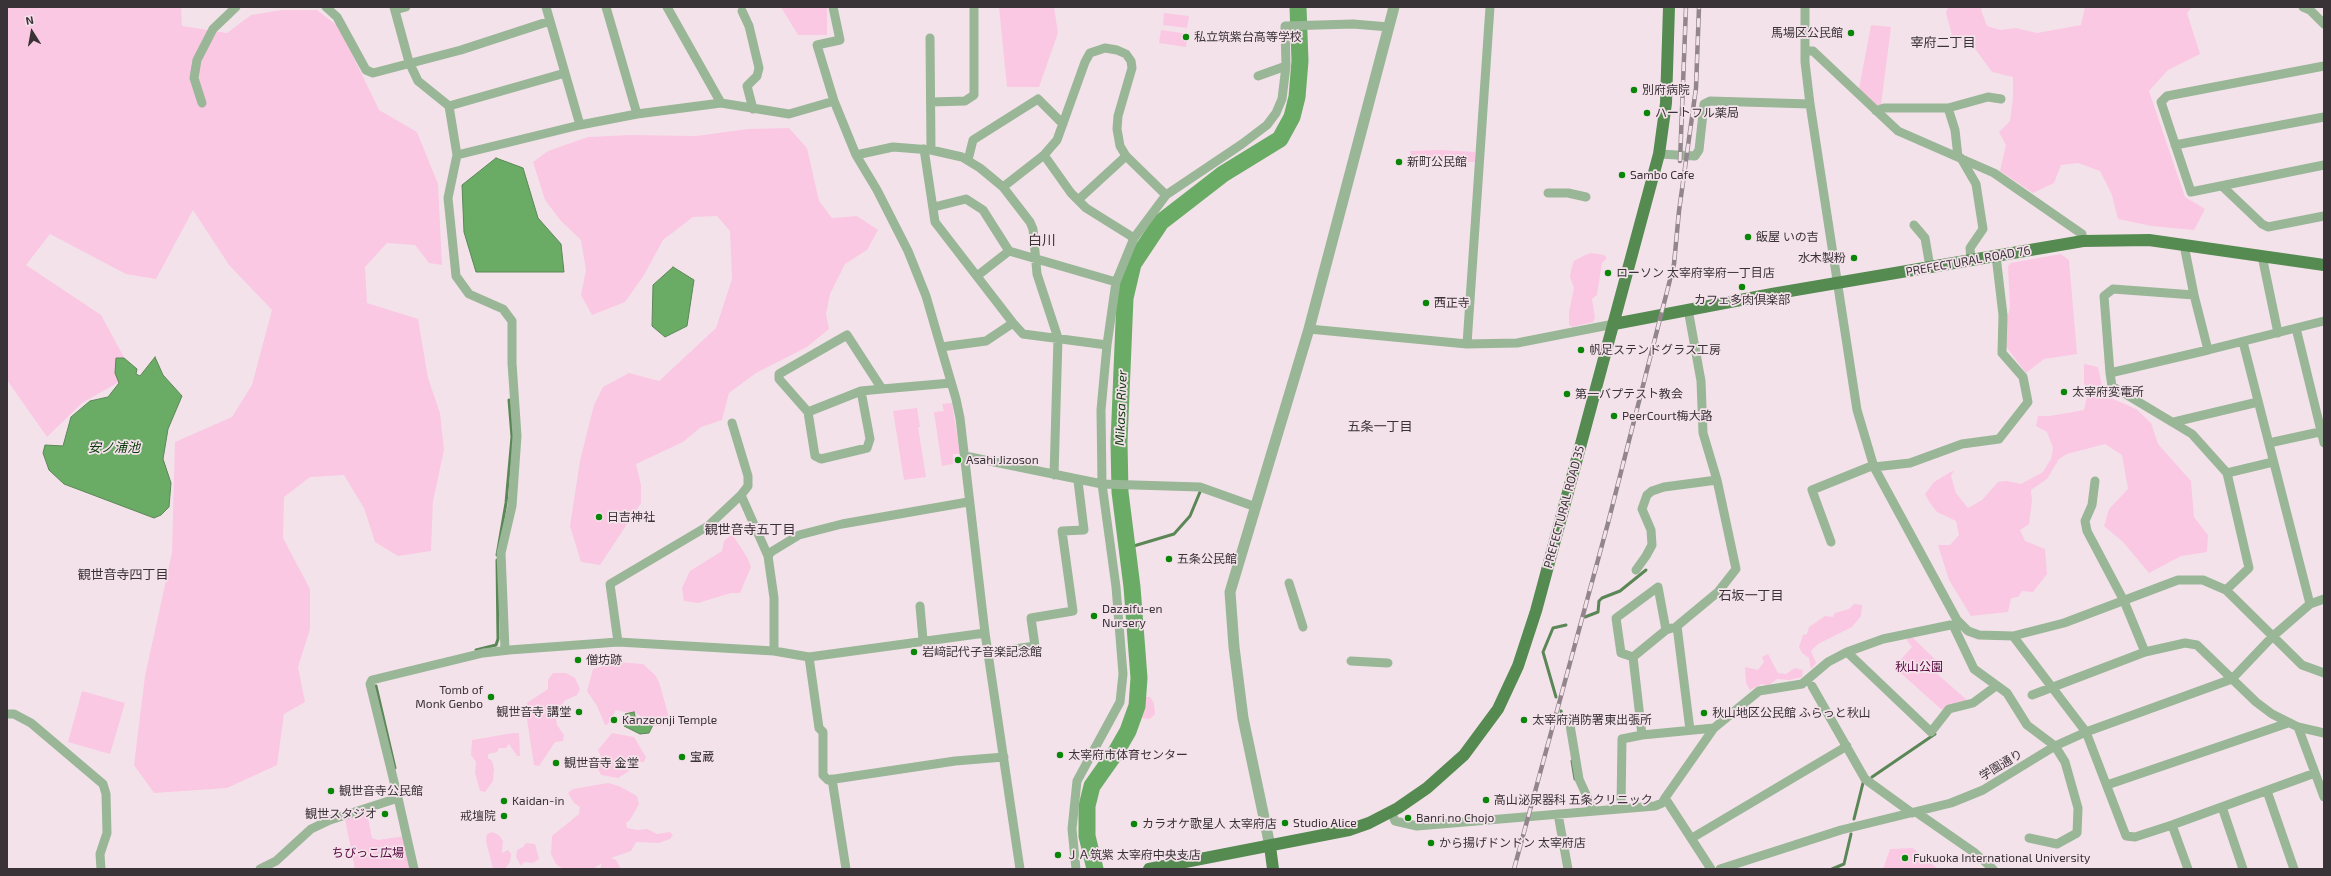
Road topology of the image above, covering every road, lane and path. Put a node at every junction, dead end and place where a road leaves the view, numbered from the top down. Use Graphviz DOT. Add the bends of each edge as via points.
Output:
graph roads {
  1 [pos="236,7"];
  2 [pos="326,7"];
  3 [pos="406,7"];
  4 [pos="546,7"];
  5 [pos="606,7"];
  6 [pos="667,7"];
  7 [pos="833,7"];
  8 [pos="974,7"];
  9 [pos="1394,7"];
  10 [pos="1490,7"];
  11 [pos="1669,7"];
  12 [pos="1805,7"];
  13 [pos="2303,7"];
  14 [pos="394,9"];
  15 [pos="742,11"];
  16 [pos="550,21"];
  17 [pos="2324,24"];
  18 [pos="1389,27"];
  19 [pos="930,38"];
  20 [pos="1805,51"];
  21 [pos="409,62"];
  22 [pos="1286,66"];
  23 [pos="2324,66"];
  24 [pos="565,73"];
  25 [pos="1258,76"];
  26 [pos="2001,98"];
  27 [pos="834,101"];
  28 [pos="931,102"];
  29 [pos="202,103"];
  30 [pos="721,103"];
  31 [pos="1810,104"];
  32 [pos="449,106"];
  33 [pos="1948,108"];
  34 [pos="753,109"];
  35 [pos="1876,111"];
  36 [pos="637,114"];
  37 [pos="2324,117"];
  38 [pos="1063,124"];
  39 [pos="580,125"];
  40 [pos="2175,145"];
  41 [pos="927,150"];
  42 [pos="1659,154"];
  43 [pos="457,155"];
  44 [pos="856,155"];
  45 [pos="1044,155"];
  46 [pos="1126,156"];
  47 [pos="1959,157"];
  48 [pos="968,160"];
  49 [pos="2324,165"];
  50 [pos="2222,186"];
  51 [pos="1003,187"];
  52 [pos="1548,193"];
  53 [pos="1166,195"];
  54 [pos="1586,197"];
  55 [pos="1078,200"];
  56 [pos="934,207"];
  57 [pos="2324,216"];
  58 [pos="1914,225"];
  59 [pos="1134,238"];
  60 [pos="2083,241"];
  61 [pos="2184,245"];
  62 [pos="1010,251"];
  63 [pos="1996,256"];
  64 [pos="2262,256"];
  65 [pos="1036,257"];
  66 [pos="1971,260"];
  67 [pos="2324,265"];
  68 [pos="1930,267"];
  69 [pos="977,276"];
  70 [pos="1116,282"];
  71 [pos="1837,283"];
  72 [pos="2194,295"];
  73 [pos="1688,308"];
  74 [pos="2324,321"];
  75 [pos="1013,323"];
  76 [pos="1614,324"];
  77 [pos="2296,328"];
  78 [pos="1309,329"];
  79 [pos="2278,332"];
  80 [pos="1058,338"];
  81 [pos="2243,342"];
  82 [pos="1467,344"];
  83 [pos="1107,345"];
  84 [pos="941,347"];
  85 [pos="2208,350"];
  86 [pos="2110,373"];
  87 [pos="951,383"];
  88 [pos="882,389"];
  89 [pos="861,391"];
  90 [pos="2258,402"];
  91 [pos="808,412"];
  92 [pos="2174,422"];
  93 [pos="732,423"];
  94 [pos="2323,431"];
  95 [pos="2269,443"];
  96 [pos="2324,443"];
  97 [pos="965,456"];
  98 [pos="2274,462"];
  99 [pos="1874,466"];
  100 [pos="2227,473"];
  101 [pos="1054,474"];
  102 [pos="1717,480"];
  103 [pos="1078,481"];
  104 [pos="2095,481"];
  105 [pos="1104,485"];
  106 [pos="741,495"];
  107 [pos="968,502"];
  108 [pos="1256,506"];
  109 [pos="1831,542"];
  110 [pos="768,556"];
  111 [pos="1636,570"];
  112 [pos="1289,583"];
  113 [pos="2226,590"];
  114 [pos="2324,599"];
  115 [pos="2124,601"];
  116 [pos="2310,604"];
  117 [pos="920,606"];
  118 [pos="1956,624"];
  119 [pos="1677,626"];
  120 [pos="1303,627"];
  121 [pos="1666,630"];
  122 [pos="985,633"];
  123 [pos="2013,636"];
  124 [pos="2272,637"];
  125 [pos="924,640"];
  126 [pos="618,642"];
  127 [pos="504,650"];
  128 [pos="774,651"];
  129 [pos="1847,652"];
  130 [pos="2145,652"];
  131 [pos="988,653"];
  132 [pos="809,657"];
  133 [pos="1633,657"];
  134 [pos="1351,661"];
  135 [pos="1388,663"];
  136 [pos="2324,673"];
  137 [pos="2232,679"];
  138 [pos="1812,686"];
  139 [pos="1996,686"];
  140 [pos="2050,688"];
  141 [pos="2032,695"];
  142 [pos="7,714"];
  143 [pos="1569,719"];
  144 [pos="2288,723"];
  145 [pos="2298,727"];
  146 [pos="1714,728"];
  147 [pos="1690,730"];
  148 [pos="2086,732"];
  149 [pos="2324,733"];
  150 [pos="1642,735"];
  151 [pos="1847,746"];
  152 [pos="2055,746"];
  153 [pos="1004,757"];
  154 [pos="2315,773"];
  155 [pos="832,779"];
  156 [pos="2107,785"];
  157 [pos="2267,791"];
  158 [pos="2324,797"];
  159 [pos="398,798"];
  160 [pos="1665,798"];
  161 [pos="1621,807"];
  162 [pos="2222,807"];
  163 [pos="1593,810"];
  164 [pos="1391,811"];
  165 [pos="1914,813"];
  166 [pos="1558,814"];
  167 [pos="2172,825"];
  168 [pos="1692,838"];
  169 [pos="2029,838"];
  170 [pos="1270,846"];
  171 [pos="101,869"];
  172 [pos="260,869"];
  173 [pos="414,869"];
  174 [pos="846,869"];
  175 [pos="1020,869"];
  176 [pos="1076,869"];
  177 [pos="1149,869"];
  178 [pos="1273,869"];
  179 [pos="1568,869"];
  180 [pos="1711,869"];
  181 [pos="1720,869"];
  182 [pos="1994,869"];
  183 [pos="2188,869"];
  184 [pos="2243,869"];
  185 [pos="2294,869"];
  1 -- 29 [label="street" via="213,29 197,60 194,78"];
  2 -- 21 [label="street" via="337,17 366,70 373,73"];
  3 -- 14 [label="street"];
  4 -- 16 [label="street"];
  5 -- 36 [label="street"];
  6 -- 30 [label="street"];
  7 -- 27 [label="street" via="840,40 817,45"];
  8 -- 28 [label="street" via="974,94 965,101"];
  9 -- 18 [label="street"];
  10 -- 82 [label="street"];
  11 -- 42 [label="main road, PREFECTURAL ROAD 35" via="1666,103"];
  12 -- 20 [label="street"];
  13 -- 17 [label="street" via="2310,10"];
  14 -- 21 [label="street"];
  15 -- 34 [label="street" via="749,26 759,68 757,76 747,86"];
  16 -- 21 [label="street" via="461,50"];
  16 -- 24 [label="street"];
  18 -- 22 [label="street" via="1353,24 1285,26"];
  18 -- 78 [label="street"];
  19 -- 28 [label="street"];
  20 -- 31 [label="street"];
  20 -- 35 [label="street" via="1813,51"];
  21 -- 32 [label="street" via="418,80"];
  22 -- 25 [label="street"];
  22 -- 53 [label="street" via="1282,99 1267,125"];
  23 -- 40 [label="street" via="2167,96 2161,102"];
  24 -- 32 [label="street"];
  24 -- 39 [label="street"];
  26 -- 33 [label="street" via="1988,97"];
  27 -- 34 [label="street" via="789,114"];
  27 -- 44 [label="street"];
  28 -- 41 [label="street"];
  30 -- 34 [label="street"];
  30 -- 36 [label="street"];
  31 -- 42 [label="street" via="1710,101 1704,104 1695,156"];
  31 -- 71 [label="street"];
  32 -- 43 [label="street"];
  33 -- 35 [label="street" via="1884,108"];
  33 -- 47 [label="street" via="1955,130"];
  35 -- 47 [label="street" via="1898,131"];
  36 -- 39 [label="street"];
  37 -- 40 [label="street"];
  38 -- 45 [label="street" via="1057,140"];
  38 -- 46 [label="street" via="1090,53 1105,48 1126,54 1132,68 1116,129 1117,140"];
  38 -- 48 [label="street" via="1038,99 973,140"];
  39 -- 43 [label="street"];
  40 -- 50 [label="street" via="2191,192"];
  41 -- 44 [label="street" via="886,147"];
  41 -- 48 [label="street"];
  41 -- 56 [label="street"];
  42 -- 76 [label="main road, PREFECTURAL ROAD 35"];
  43 -- 127 [label="street" via="448,198 456,276 469,294 503,308 512,321 517,436 512,506 501,553"];
  44 -- 84 [label="street" via="908,251 926,296"];
  45 -- 51 [label="street"];
  45 -- 55 [label="street"];
  46 -- 53 [label="street"];
  46 -- 55 [label="street"];
  47 -- 60 [label="street" via="1994,173 2082,234"];
  47 -- 66 [label="street" via="1976,184 1983,229 1970,248"];
  48 -- 51 [label="street"];
  49 -- 50 [label="street"];
  50 -- 57 [label="street" via="2268,227"];
  51 -- 65 [label="street" via="1030,222"];
  52 -- 54 [label="street" via="1568,193"];
  53 -- 59 [label="street"];
  55 -- 59 [label="street" via="1086,208"];
  56 -- 62 [label="street" via="966,199 982,210"];
  56 -- 69 [label="street" via="935,222"];
  58 -- 68 [label="street" via="1925,238"];
  59 -- 70 [label="street"];
  60 -- 61 [label="main road, PREFECTURAL ROAD 76" via="2128,240"];
  60 -- 63 [label="main road, PREFECTURAL ROAD 76"];
  61 -- 64 [label="main road, PREFECTURAL ROAD 76"];
  61 -- 72 [label="street"];
  62 -- 65 [label="street"];
  62 -- 69 [label="street"];
  63 -- 66 [label="main road, PREFECTURAL ROAD 76"];
  63 -- 99 [label="street" via="2004,315 2002,353 2023,377 2028,402 1999,439 1962,444 1910,463"];
  64 -- 67 [label="main road, PREFECTURAL ROAD 76"];
  64 -- 79 [label="street"];
  65 -- 70 [label="street"];
  65 -- 80 [label="street" via="1040,287"];
  66 -- 68 [label="main road, PREFECTURAL ROAD 76"];
  68 -- 71 [label="main road, PREFECTURAL ROAD 76"];
  69 -- 75 [label="street"];
  70 -- 83 [label="street"];
  71 -- 73 [label="main road, PREFECTURAL ROAD 76"];
  71 -- 99 [label="street" via="1857,410"];
  72 -- 85 [label="street"];
  72 -- 86 [label="street" via="2113,289 2104,296"];
  73 -- 76 [label="main road, PREFECTURAL ROAD 76"];
  73 -- 102 [label="street" via="1701,380 1703,433"];
  74 -- 77 [label="street"];
  75 -- 80 [label="street" via="1023,334"];
  75 -- 84 [label="street" via="986,341"];
  76 -- 82 [label="street" via="1518,343"];
  76 -- 164 [label="main road, PREFECTURAL ROAD 35" via="1536,611 1518,666 1498,709 1464,755 1427,788"];
  77 -- 79 [label="street"];
  77 -- 94 [label="street"];
  78 -- 82 [label="street"];
  78 -- 108 [label="street"];
  79 -- 81 [label="street"];
  80 -- 83 [label="street"];
  80 -- 101 [label="street"];
  81 -- 85 [label="street"];
  81 -- 90 [label="street"];
  83 -- 105 [label="street" via="1102,410"];
  84 -- 87 [label="street"];
  85 -- 86 [label="street"];
  86 -- 92 [label="street" via="2112,386"];
  87 -- 88 [label="street"];
  87 -- 97 [label="street" via="960,418"];
  88 -- 89 [label="street"];
  88 -- 91 [label="street" via="847,335 779,374 779,379"];
  89 -- 91 [label="street"];
  89 -- 91 [label="street" via="870,439 867,448 821,459 815,456"];
  90 -- 92 [label="street"];
  90 -- 95 [label="street"];
  92 -- 100 [label="street" via="2194,436"];
  93 -- 106 [label="street" via="748,476 748,486"];
  94 -- 95 [label="street"];
  94 -- 96 [label="street"];
  95 -- 98 [label="street"];
  97 -- 101 [label="street"];
  97 -- 107 [label="street"];
  98 -- 100 [label="street"];
  98 -- 116 [label="street"];
  99 -- 109 [label="street" via="1812,490"];
  99 -- 118 [label="street"];
  100 -- 113 [label="street" via="2249,568"];
  101 -- 103 [label="street"];
  102 -- 111 [label="street" via="1664,487 1647,495 1642,509 1651,530 1652,545"];
  102 -- 119 [label="street" via="1736,569 1718,592"];
  103 -- 105 [label="street"];
  103 -- 131 [label="street" via="1084,530 1062,531 1073,611 1031,618 1035,646"];
  104 -- 115 [label="street" via="2092,505 2085,521 2087,531"];
  105 -- 108 [label="street" via="1200,487"];
  105 -- 176 [label="street" via="1123,674 1120,702 1077,781 1072,829"];
  106 -- 110 [label="street"];
  106 -- 126 [label="street" via="708,526 610,584"];
  107 -- 110 [label="street" via="813,531 793,538"];
  107 -- 122 [label="street"];
  108 -- 170 [label="street" via="1232,583 1230,601 1243,718"];
  110 -- 128 [label="street" via="774,598"];
  112 -- 120 [label="street"];
  113 -- 115 [label="street" via="2215,584 2190,578 2178,580"];
  113 -- 124 [label="street"];
  114 -- 116 [label="street"];
  115 -- 123 [label="street" via="2064,623"];
  115 -- 130 [label="street"];
  116 -- 124 [label="street, 学園通り"];
  117 -- 125 [label="street"];
  118 -- 123 [label="street" via="1980,635"];
  118 -- 129 [label="street" via="1883,639"];
  118 -- 139 [label="street" via="1974,669"];
  119 -- 121 [label="street"];
  119 -- 147 [label="street"];
  121 -- 133 [label="street"];
  121 -- 133 [label="street" via="1658,587 1616,618 1621,654"];
  122 -- 125 [label="street"];
  122 -- 131 [label="street"];
  123 -- 140 [label="street"];
  124 -- 136 [label="street" via="2302,665"];
  124 -- 137 [label="street, 学園通り"];
  125 -- 132 [label="street"];
  126 -- 127 [label="street"];
  126 -- 128 [label="street"];
  127 -- 159 [label="street" via="372,680 370,684"];
  128 -- 132 [label="street"];
  129 -- 139 [label="street" via="1931,732 1949,709 1973,703"];
  129 -- 146 [label="street" via="1828,662 1802,684 1759,691"];
  130 -- 137 [label="street" via="2185,642 2197,646"];
  130 -- 140 [label="street"];
  131 -- 153 [label="street"];
  132 -- 155 [label="street" via="819,728 822,732 823,775 828,780"];
  133 -- 150 [label="street"];
  134 -- 135 [label="street"];
  137 -- 144 [label="street" via="2256,702"];
  137 -- 148 [label="street, 学園通り"];
  138 -- 151 [label="street"];
  139 -- 152 [label="street" via="2007,693 2027,725"];
  140 -- 141 [label="street"];
  140 -- 148 [label="street"];
  142 -- 171 [label="street" via="14,714 31,723 103,784 106,794 107,833 100,854"];
  143 -- 163 [label="street" via="1579,779"];
  144 -- 145 [label="street"];
  144 -- 156 [label="street"];
  145 -- 149 [label="street"];
  145 -- 154 [label="street"];
  146 -- 147 [label="street"];
  146 -- 160 [label="street"];
  147 -- 150 [label="street"];
  148 -- 152 [label="street, 学園通り"];
  148 -- 156 [label="street"];
  150 -- 161 [label="street" via="1622,739"];
  151 -- 165 [label="street" via="1865,779"];
  151 -- 168 [label="street"];
  152 -- 165 [label="street, 学園通り" via="1983,790 1951,803"];
  152 -- 169 [label="street" via="2065,762 2078,808 2077,833 2057,844"];
  153 -- 155 [label="street"];
  153 -- 175 [label="street"];
  154 -- 157 [label="street"];
  154 -- 158 [label="street"];
  155 -- 174 [label="street"];
  156 -- 167 [label="street" via="2128,838"];
  157 -- 162 [label="street"];
  157 -- 185 [label="street"];
  159 -- 172 [label="street" via="330,820 312,829 276,861"];
  159 -- 173 [label="street"];
  160 -- 161 [label="street" via="1662,803 1655,806"];
  160 -- 168 [label="street"];
  161 -- 163 [label="street"];
  162 -- 167 [label="street"];
  162 -- 184 [label="street"];
  163 -- 166 [label="street"];
  164 -- 166 [label="street" via="1395,821 1417,826"];
  164 -- 170 [label="main road, PREFECTURAL ROAD 35" via="1349,830"];
  165 -- 181 [label="street, 学園通り" via="1842,830"];
  165 -- 182 [label="street" via="1975,853"];
  166 -- 179 [label="street"];
  167 -- 183 [label="street"];
  168 -- 180 [label="street"];
  170 -- 177 [label="main road"];
  170 -- 178 [label="main road"];
}
